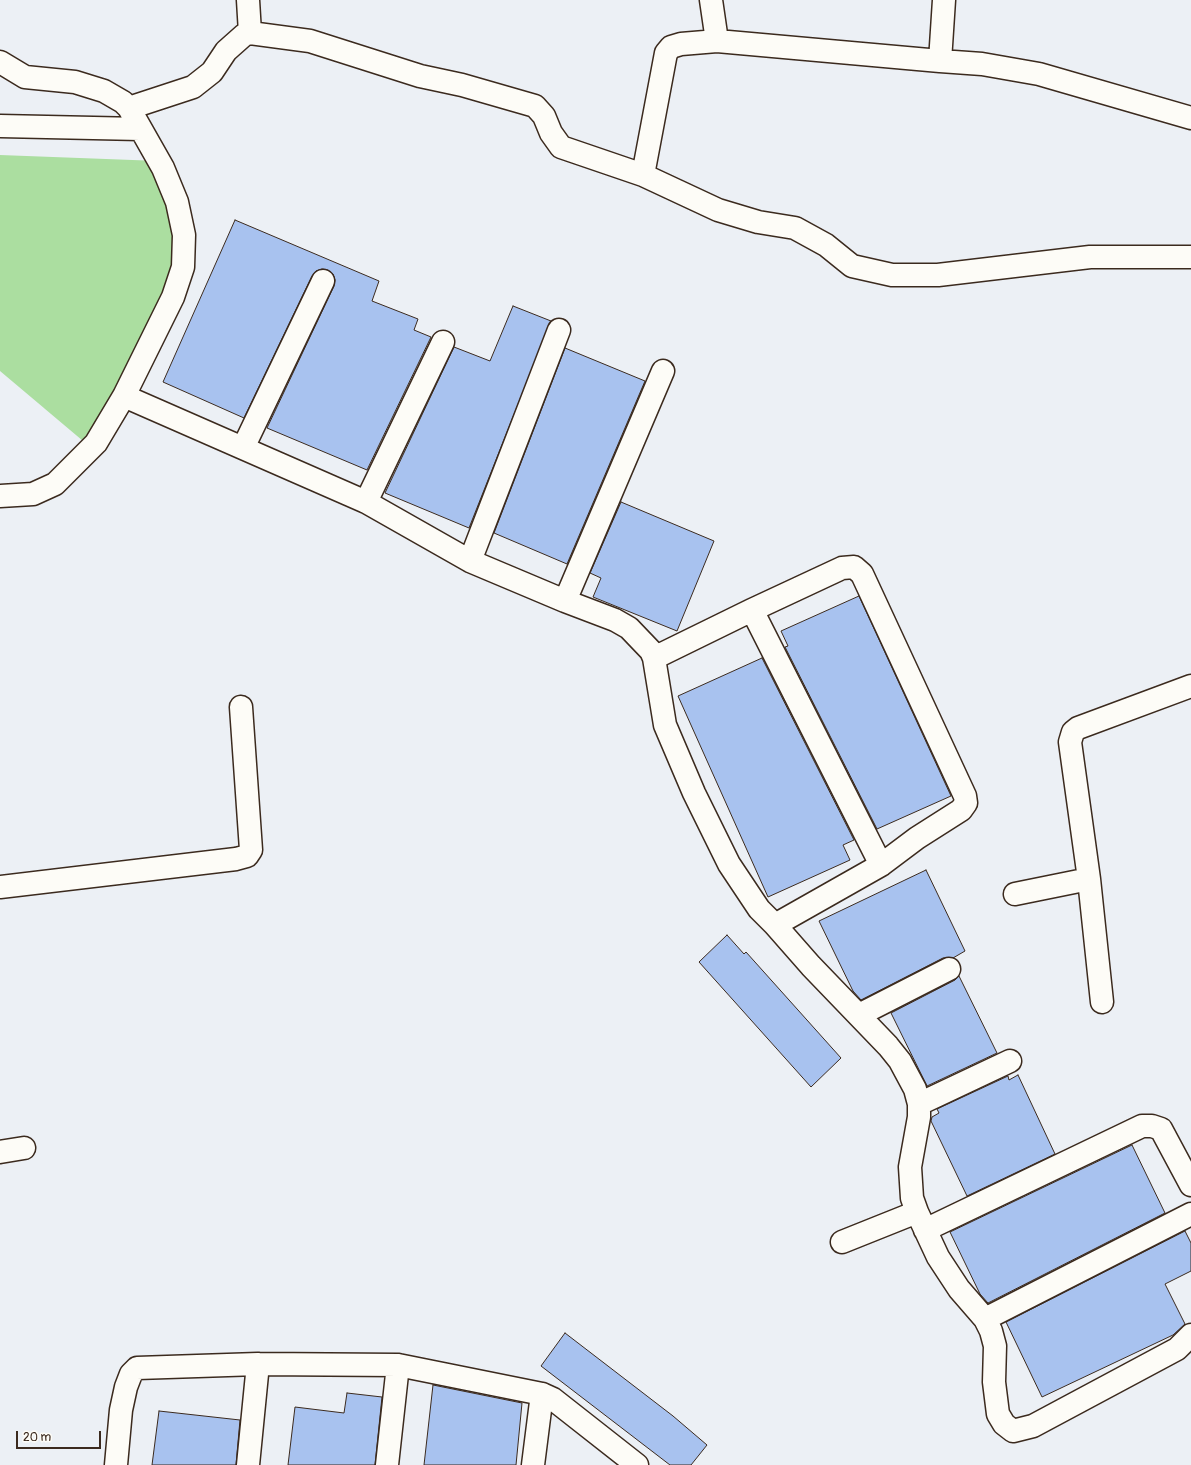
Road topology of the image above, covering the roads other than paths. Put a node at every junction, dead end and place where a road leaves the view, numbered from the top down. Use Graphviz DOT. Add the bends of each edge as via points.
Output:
graph roads {
  1 [pos="248,0"];
  2 [pos="711,0"];
  3 [pos="944,0"];
  4 [pos="250,33"];
  5 [pos="717,41"];
  6 [pos="940,61"];
  7 [pos="0,62"];
  8 [pos="129,108"];
  9 [pos="1191,118"];
  10 [pos="0,126"];
  11 [pos="140,129"];
  12 [pos="643,175"];
  13 [pos="1191,257"];
  14 [pos="323,281"];
  15 [pos="560,330"];
  16 [pos="443,342"];
  17 [pos="663,371"];
  18 [pos="124,396"];
  19 [pos="243,448"];
  20 [pos="0,496"];
  21 [pos="366,502"];
  22 [pos="470,560"];
  23 [pos="565,601"];
  24 [pos="752,610"];
  25 [pos="654,658"];
  26 [pos="1191,686"];
  27 [pos="241,707"];
  28 [pos="881,866"];
  29 [pos="1089,879"];
  30 [pos="0,887"];
  31 [pos="1015,894"];
  32 [pos="775,925"];
  33 [pos="949,969"];
  34 [pos="1102,1002"];
  35 [pos="859,1015"];
  36 [pos="1010,1061"];
  37 [pos="919,1104"];
  38 [pos="24,1148"];
  39 [pos="0,1152"];
  40 [pos="1191,1185"];
  41 [pos="1191,1214"];
  42 [pos="921,1221"];
  43 [pos="842,1242"];
  44 [pos="985,1319"];
  45 [pos="1191,1335"];
  46 [pos="258,1364"];
  47 [pos="398,1365"];
  48 [pos="542,1394"];
  49 [pos="116,1465"];
  50 [pos="248,1465"];
  51 [pos="387,1465"];
  52 [pos="533,1465"];
  53 [pos="637,1465"];
  1 -- 4 [label="street"];
  2 -- 5 [label="street"];
  3 -- 6 [label="street"];
  4 -- 8 [label="street" via="234,43 212,72 193,87"];
  4 -- 12 [label="street" via="310,41 420,76 535,106 544,116 562,147"];
  5 -- 6 [label="street"];
  5 -- 12 [label="street" via="681,44 671,47 666,53"];
  6 -- 9 [label="street" via="982,64 1038,74"];
  7 -- 8 [label="street" via="25,77 75,82 104,91"];
  8 -- 11 [label="street"];
  10 -- 11 [label="street"];
  11 -- 18 [label="street" via="163,168 177,202 184,235 183,267 173,297"];
  12 -- 13 [label="street" via="718,210 758,222 795,228 826,245 852,266 892,275 938,276 1090,257"];
  14 -- 19 [label="street"];
  15 -- 22 [label="street"];
  16 -- 21 [label="street"];
  17 -- 23 [label="street"];
  18 -- 19 [label="street"];
  18 -- 20 [label="street" via="96,443 55,484 33,494"];
  19 -- 21 [label="street"];
  21 -- 22 [label="street"];
  22 -- 23 [label="street"];
  23 -- 25 [label="street" via="629,628 651,651"];
  24 -- 25 [label="street"];
  24 -- 28 [label="street"];
  24 -- 28 [label="street" via="842,568 854,567 862,574 966,803 961,810 917,838"];
  25 -- 32 [label="street" via="665,725 694,793 733,870 758,909"];
  26 -- 29 [label="street" via="1073,732 1070,742"];
  27 -- 30 [label="street" via="251,850 247,856"];
  28 -- 32 [label="street"];
  29 -- 31 [label="street"];
  29 -- 34 [label="street"];
  32 -- 35 [label="street"];
  33 -- 35 [label="street"];
  35 -- 37 [label="street" via="900,1061"];
  36 -- 37 [label="street"];
  37 -- 42 [label="street" via="910,1167 912,1198"];
  38 -- 39 [label="street"];
  40 -- 42 [label="street" via="1161,1129 1142,1126"];
  41 -- 44 [label="street"];
  42 -- 43 [label="street"];
  42 -- 44 [label="street" via="948,1274"];
  44 -- 45 [label="street" via="995,1346 994,1382 998,1414 1004,1424 1013,1431 1034,1426 1170,1353"];
  46 -- 47 [label="street"];
  46 -- 49 [label="street" via="128,1366 131,1374 121,1410"];
  46 -- 50 [label="street"];
  47 -- 48 [label="street"];
  47 -- 51 [label="street"];
  48 -- 52 [label="street"];
  48 -- 53 [label="street" via="553,1399"];
}
